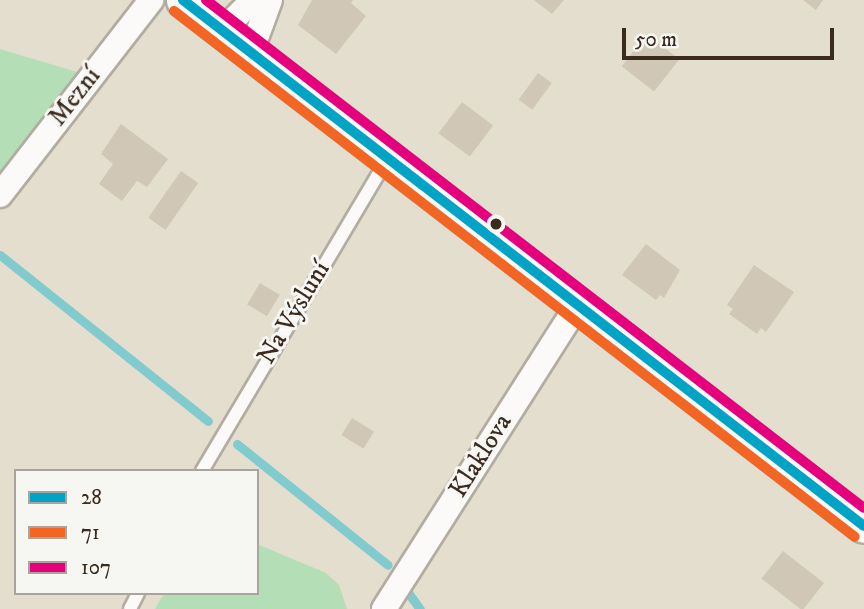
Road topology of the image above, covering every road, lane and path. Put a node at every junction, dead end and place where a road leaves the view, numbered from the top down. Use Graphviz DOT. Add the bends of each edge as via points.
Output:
graph roads {
  1 [pos="150,0"];
  2 [pos="183,0"];
  3 [pos="253,0"];
  4 [pos="270,0"];
  5 [pos="222,30"];
  6 [pos="251,52"];
  7 [pos="388,158"];
  8 [pos="0,195"];
  9 [pos="579,303"];
  10 [pos="203,469"];
  11 [pos="864,526"];
  12 [pos="384,609"];
  1 -- 8 [label="street, Mezní"];
  2 -- 5 [label="main road"];
  3 -- 5 [label="street"];
  4 -- 6 [label="street"];
  5 -- 6 [label="main road"];
  6 -- 7 [label="main road"];
  7 -- 9 [label="main road"];
  7 -- 10 [label="lane, Na Výsluní"];
  9 -- 11 [label="main road"];
  9 -- 12 [label="street, Klaklova"];
}
